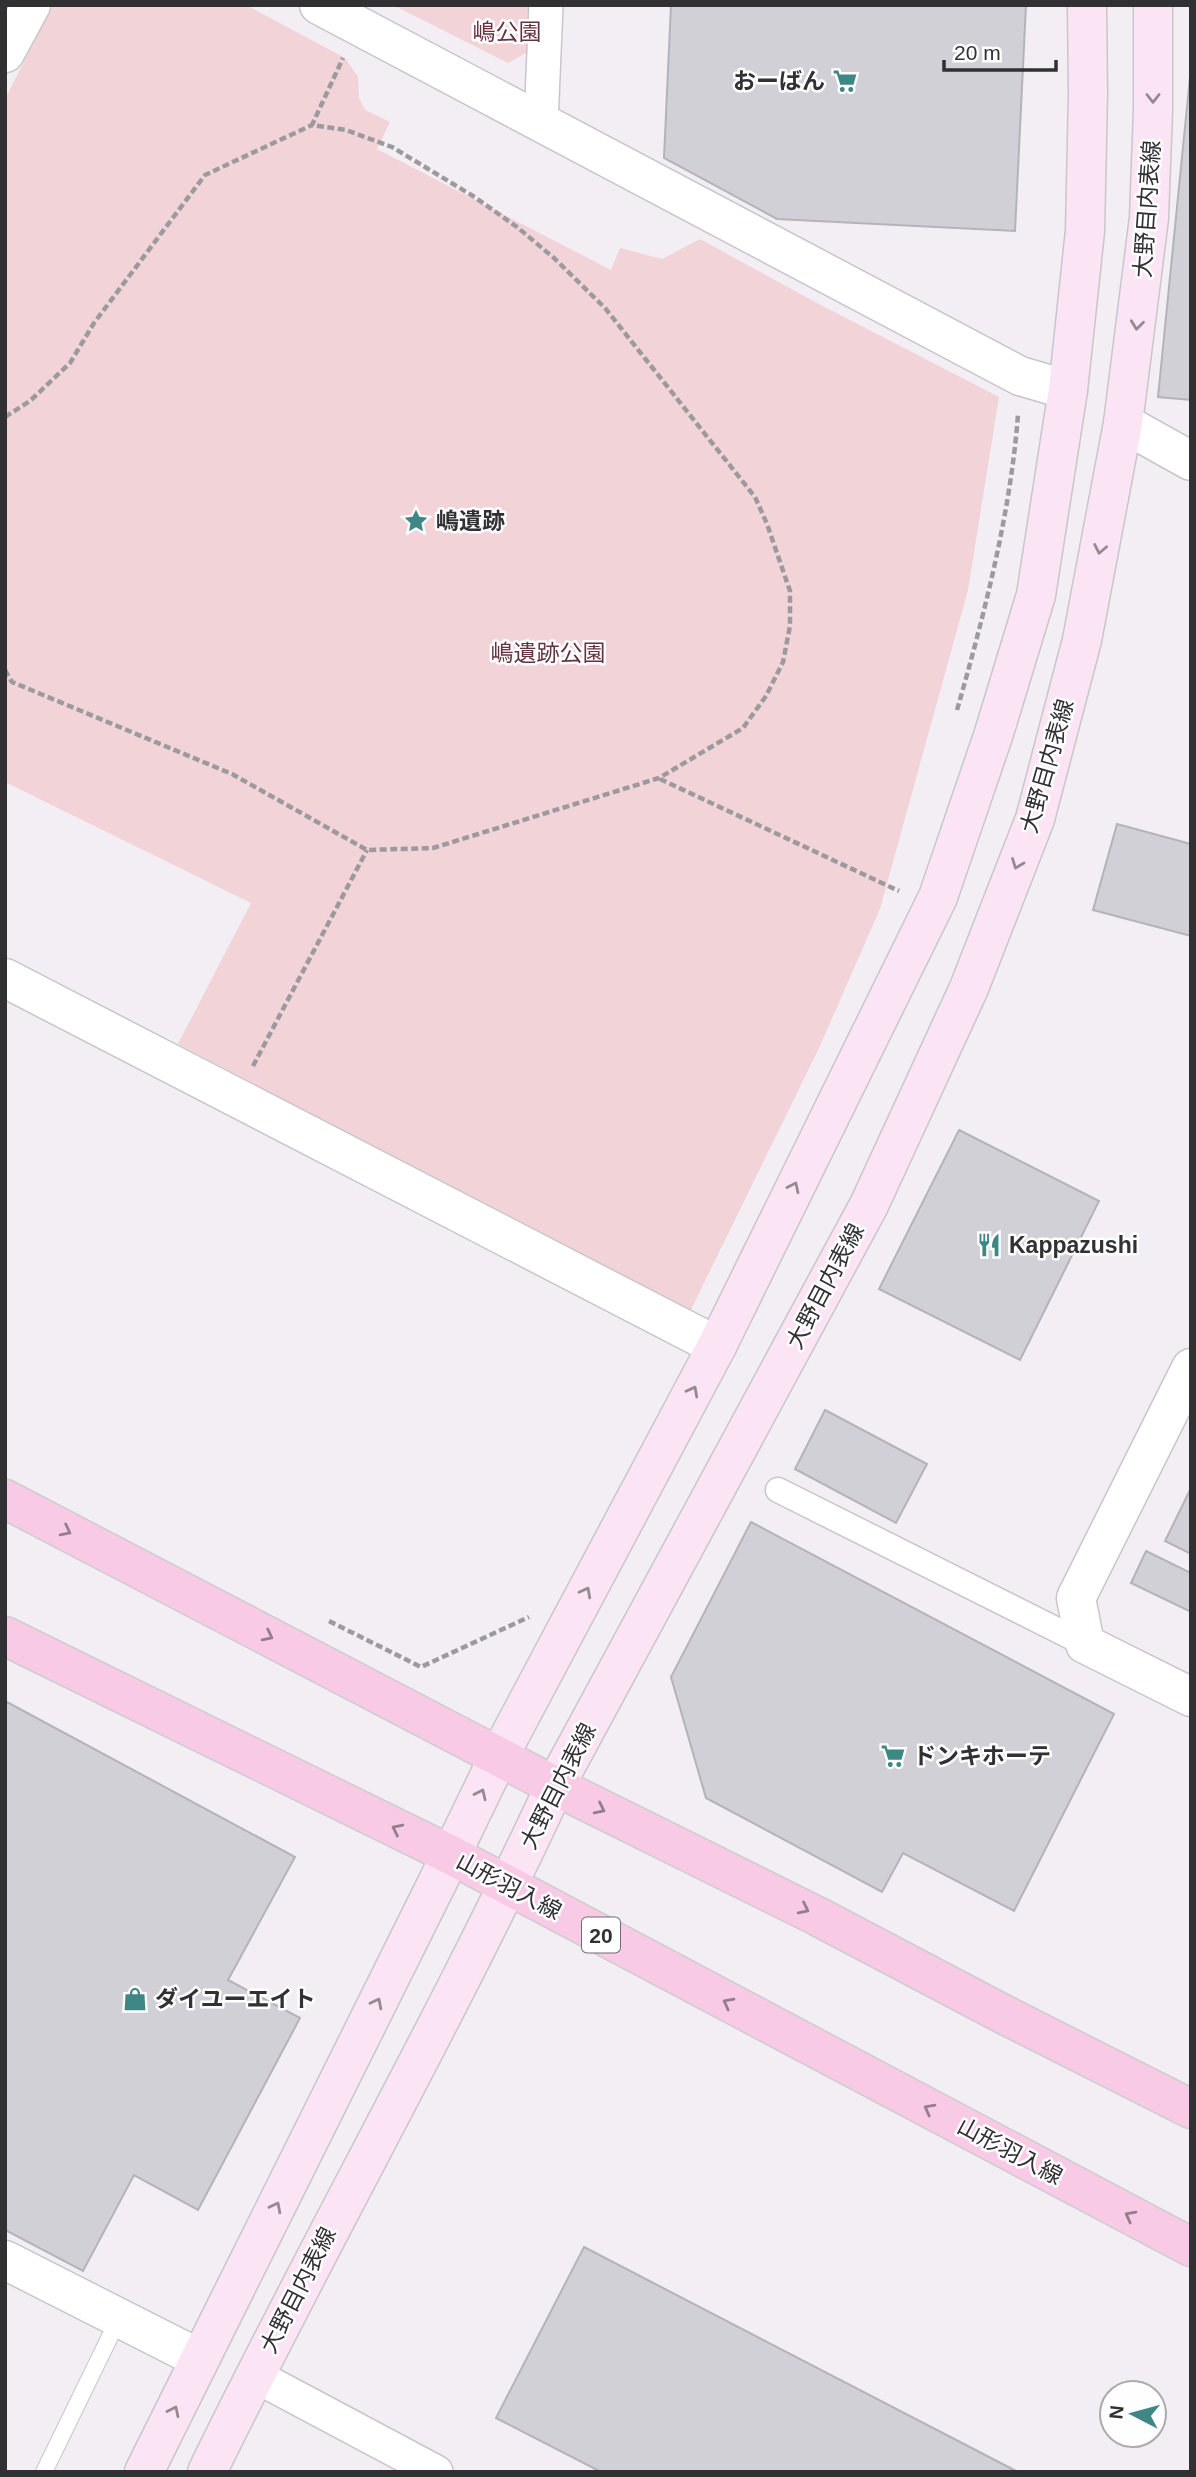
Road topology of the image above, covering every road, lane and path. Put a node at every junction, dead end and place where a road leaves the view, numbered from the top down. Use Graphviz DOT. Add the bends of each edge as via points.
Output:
graph roads {
  1 [pos="31,5"];
  2 [pos="318,5"];
  3 [pos="546,5"];
  4 [pos="1087,5"];
  5 [pos="1153,5"];
  6 [pos="358,26"];
  7 [pos="5,53"];
  8 [pos="541,124"];
  9 [pos="312,125"];
  10 [pos="1020,376"];
  11 [pos="1068,390"];
  12 [pos="5,416"];
  13 [pos="1123,423"];
  14 [pos="1191,461"];
  15 [pos="5,670"];
  16 [pos="954,723"];
  17 [pos="659,778"];
  18 [pos="367,850"];
  19 [pos="906,886"];
  20 [pos="5,978"];
  21 [pos="237,1098"];
  22 [pos="717,1346"];
  23 [pos="1191,1368"];
  24 [pos="778,1490"];
  25 [pos="5,1499"];
  26 [pos="531,1615"];
  27 [pos="323,1618"];
  28 [pos="5,1636"];
  29 [pos="1085,1643"];
  30 [pos="1191,1697"];
  31 [pos="499,1756"];
  32 [pos="555,1786"];
  33 [pos="451,1855"];
  34 [pos="508,1886"];
  35 [pos="1191,2109"];
  36 [pos="1191,2248"];
  37 [pos="5,2260"];
  38 [pos="119,2318"];
  39 [pos="200,2359"];
  40 [pos="254,2375"];
  41 [pos="44,2472"];
  42 [pos="144,2472"];
  43 [pos="207,2472"];
  44 [pos="436,2472"];
  1 -- 7 [label="street"];
  2 -- 6 [label="street"];
  3 -- 8 [label="street"];
  4 -- 11 [label="main road" via="1085,231"];
  5 -- 13 [label="main road, 大野目内表線, one-way" via="1149,218"];
  6 -- 8 [label="street"];
  6 -- 9 [label="path"];
  8 -- 10 [label="street"];
  9 -- 12 [label="path" via="205,175 94,323 70,363 30,401"];
  9 -- 17 [label="path" via="346,130 392,147 473,196 545,250 605,308 755,497 790,591 783,662 743,729"];
  10 -- 11 [label="street"];
  10 -- 16 [label="path" via="1015,458 980,632"];
  22 -- 11 [label="main road, one-way" via="938,897 1036,595"];
  13 -- 14 [label="street"];
  13 -- 32 [label="main road, 大野目内表線, one-way" via="1082,640 1038,806 969,988 869,1205"];
  15 -- 18 [label="path" via="12,682 232,774"];
  17 -- 18 [label="path" via="433,848"];
  17 -- 19 [label="path" via="902,892"];
  18 -- 21 [label="path"];
  20 -- 21 [label="street"];
  21 -- 22 [label="street"];
  31 -- 22 [label="main road, one-way"];
  23 -- 29 [label="street" via="1076,1598"];
  24 -- 29 [label="street"];
  25 -- 31 [label="main road, one-way"];
  26 -- 27 [label="path" via="421,1667"];
  33 -- 28 [label="main road, 山形羽入線 / 20, one-way"];
  29 -- 30 [label="street"];
  31 -- 32 [label="main road"];
  33 -- 31 [label="main road, one-way"];
  32 -- 34 [label="main road, 大野目内表線"];
  32 -- 35 [label="main road, one-way"];
  33 -- 34 [label="main road, 山形羽入線 / 20"];
  39 -- 33 [label="main road, one-way"];
  36 -- 34 [label="main road, 山形羽入線 / 20, one-way"];
  34 -- 40 [label="main road, 大野目内表線"];
  37 -- 38 [label="street"];
  38 -- 39 [label="street"];
  38 -- 41 [label="lane"];
  42 -- 39 [label="main road, one-way"];
  40 -- 43 [label="main road, 大野目内表線"];
  40 -- 44 [label="street"];
}
